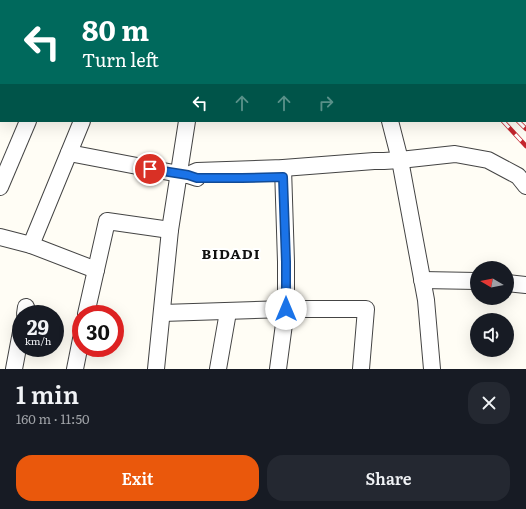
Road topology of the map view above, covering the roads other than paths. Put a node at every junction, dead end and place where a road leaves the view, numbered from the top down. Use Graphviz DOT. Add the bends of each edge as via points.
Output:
graph roads {
  1 [pos="28,122"];
  2 [pos="82,122"];
  3 [pos="187,122"];
  4 [pos="390,122"];
  5 [pos="69,153"];
  6 [pos="400,160"];
  7 [pos="283,172"];
  8 [pos="183,175"];
  9 [pos="526,186"];
  10 [pos="0,187"];
  11 [pos="170,230"];
  12 [pos="0,237"];
  13 [pos="31,245"];
  14 [pos="96,270"];
  15 [pos="422,280"];
  16 [pos="470,281"];
  17 [pos="514,284"];
  18 [pos="526,285"];
  19 [pos="88,305"];
  20 [pos="286,309"];
  21 [pos="228,312"];
  22 [pos="162,313"];
  23 [pos="16,357"];
  24 [pos="77,357"];
  25 [pos="14,369"];
  26 [pos="74,369"];
  27 [pos="156,369"];
  28 [pos="218,369"];
  29 [pos="278,369"];
  30 [pos="361,369"];
  31 [pos="432,369"];
  1 -- 10 [label="street"];
  2 -- 5 [label="street"];
  3 -- 8 [label="street"];
  4 -- 6 [label="street"];
  5 -- 8 [label="street"];
  5 -- 13 [label="street"];
  6 -- 7 [label="street" via="384,162 375,168 346,172"];
  6 -- 9 [label="street" via="455,154 488,160 518,176"];
  6 -- 15 [label="street"];
  7 -- 8 [label="street" via="242,178 197,178"];
  7 -- 20 [label="street"];
  8 -- 11 [label="street"];
  11 -- 14 [label="street" via="107,221"];
  11 -- 22 [label="street"];
  12 -- 13 [label="street"];
  13 -- 14 [label="street"];
  14 -- 19 [label="street"];
  15 -- 16 [label="street"];
  15 -- 31 [label="street"];
  17 -- 18 [label="street"];
  20 -- 21 [label="street"];
  20 -- 29 [label="street"];
  20 -- 30 [label="street" via="366,309"];
  21 -- 22 [label="street"];
  21 -- 28 [label="street"];
  22 -- 27 [label="street"];
  23 -- 25 [label="street"];
  24 -- 26 [label="street"];
}
